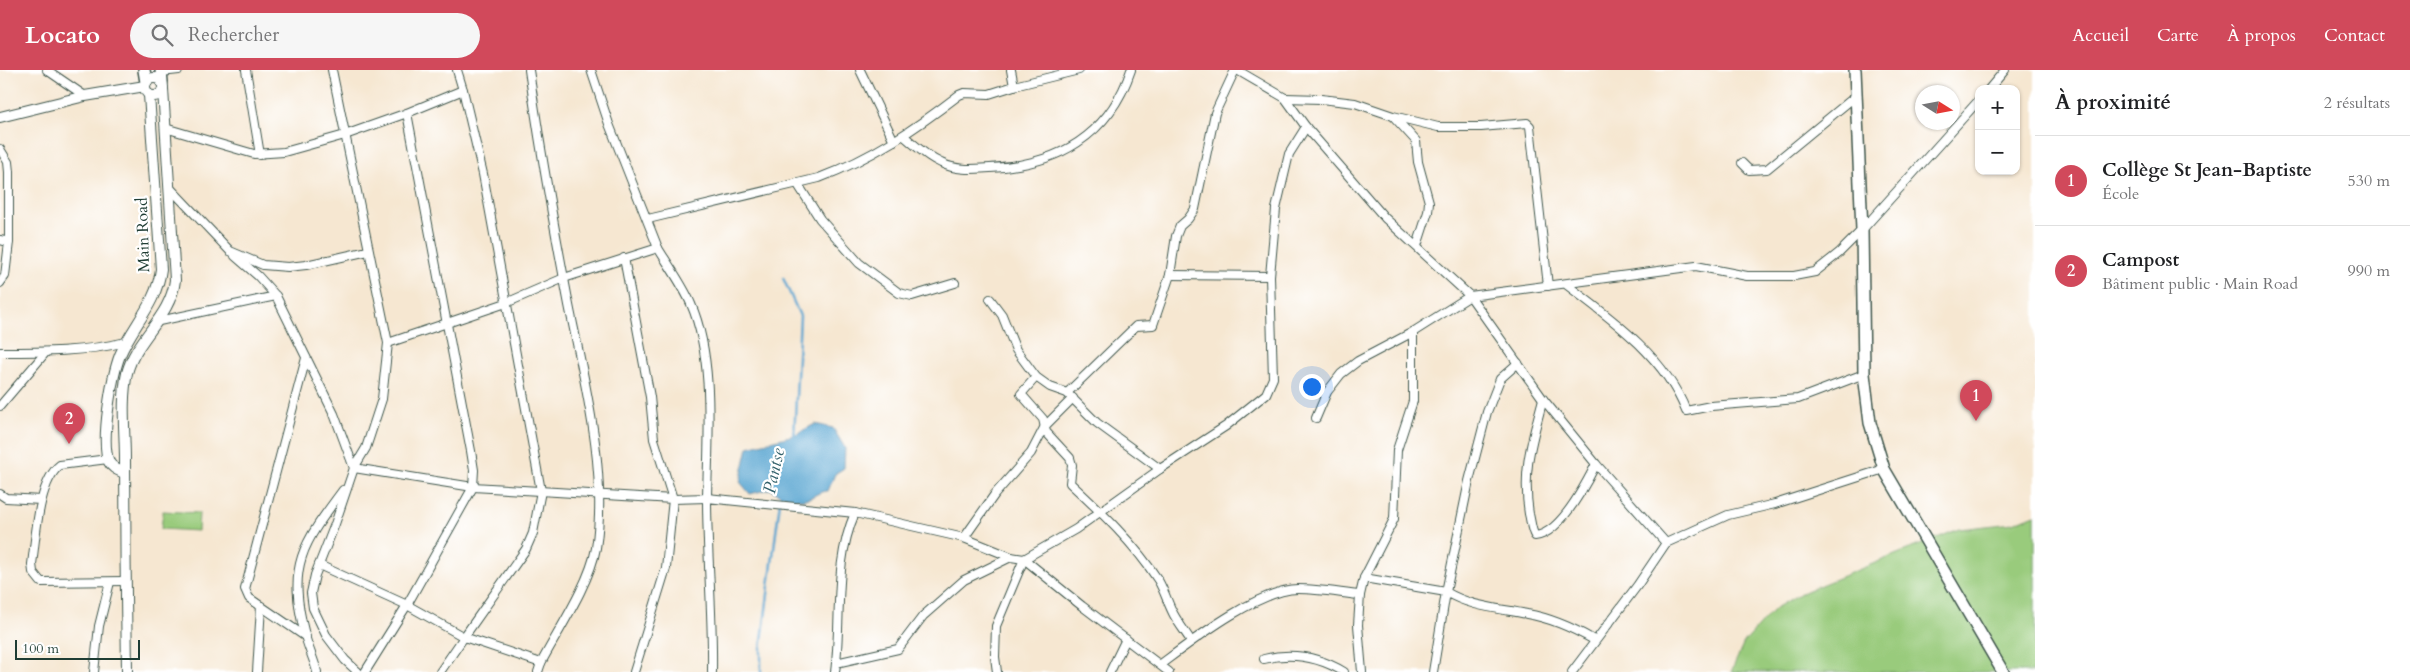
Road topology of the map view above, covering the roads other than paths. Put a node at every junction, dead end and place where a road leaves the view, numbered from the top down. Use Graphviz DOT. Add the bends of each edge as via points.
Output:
graph roads {
  1 [pos="47,70"];
  2 [pos="144,70"];
  3 [pos="179,70"];
  4 [pos="246,70"];
  5 [pos="332,70"];
  6 [pos="456,70"];
  7 [pos="529,70"];
  8 [pos="591,70"];
  9 [pos="860,70"];
  10 [pos="1011,70"];
  11 [pos="1079,70"];
  12 [pos="1131,70"];
  13 [pos="1236,70"];
  14 [pos="1855,70"];
  15 [pos="2006,70"];
  16 [pos="162,78"];
  17 [pos="1993,85"];
  18 [pos="1014,86"];
  19 [pos="147,88"];
  20 [pos="463,90"];
  21 [pos="1856,95"];
  22 [pos="85,96"];
  23 [pos="1285,98"];
  24 [pos="1975,104"];
  25 [pos="407,113"];
  26 [pos="1393,116"];
  27 [pos="0,117"];
  28 [pos="166,128"];
  29 [pos="1306,128"];
  30 [pos="345,135"];
  31 [pos="904,136"];
  32 [pos="894,141"];
  33 [pos="0,149"];
  34 [pos="260,155"];
  35 [pos="1742,163"];
  36 [pos="797,183"];
  37 [pos="171,189"];
  38 [pos="648,219"];
  39 [pos="1862,230"];
  40 [pos="0,240"];
  41 [pos="9,242"];
  42 [pos="1417,246"];
  43 [pos="658,248"];
  44 [pos="368,250"];
  45 [pos="230,251"];
  46 [pos="624,258"];
  47 [pos="1170,275"];
  48 [pos="1270,276"];
  49 [pos="564,278"];
  50 [pos="0,283"];
  51 [pos="955,283"];
  52 [pos="1568,285"];
  53 [pos="1548,286"];
  54 [pos="276,296"];
  55 [pos="1470,296"];
  56 [pos="990,299"];
  57 [pos="506,302"];
  58 [pos="159,321"];
  59 [pos="447,323"];
  60 [pos="1413,332"];
  61 [pos="126,342"];
  62 [pos="388,343"];
  63 [pos="0,352"];
  64 [pos="46,352"];
  65 [pos="306,358"];
  66 [pos="1518,363"];
  67 [pos="1864,374"];
  68 [pos="1036,377"];
  69 [pos="1070,396"];
  70 [pos="1543,399"];
  71 [pos="0,406"];
  72 [pos="1316,418"];
  73 [pos="1045,426"];
  74 [pos="124,429"];
  75 [pos="107,430"];
  76 [pos="108,459"];
  77 [pos="1596,464"];
  78 [pos="354,468"];
  79 [pos="1160,469"];
  80 [pos="1884,469"];
  81 [pos="124,473"];
  82 [pos="346,485"];
  83 [pos="473,487"];
  84 [pos="541,491"];
  85 [pos="0,494"];
  86 [pos="600,495"];
  87 [pos="707,498"];
  88 [pos="673,499"];
  89 [pos="42,500"];
  90 [pos="1101,512"];
  91 [pos="855,513"];
  92 [pos="964,538"];
  93 [pos="1666,543"];
  94 [pos="1011,557"];
  95 [pos="1024,558"];
  96 [pos="319,565"];
  97 [pos="1364,578"];
  98 [pos="125,581"];
  99 [pos="110,582"];
  100 [pos="1446,592"];
  101 [pos="1360,595"];
  102 [pos="407,605"];
  103 [pos="261,606"];
  104 [pos="306,637"];
  105 [pos="464,637"];
  106 [pos="1126,640"];
  107 [pos="1594,640"];
  108 [pos="1191,641"];
  109 [pos="1264,659"];
  110 [pos="541,663"];
  111 [pos="836,663"];
  112 [pos="1160,664"];
  113 [pos="94,672"];
  114 [pos="127,672"];
  115 [pos="257,672"];
  116 [pos="317,672"];
  117 [pos="358,672"];
  118 [pos="365,672"];
  119 [pos="440,672"];
  120 [pos="538,672"];
  121 [pos="634,672"];
  122 [pos="712,672"];
  123 [pos="835,672"];
  124 [pos="997,672"];
  125 [pos="1110,672"];
  126 [pos="1169,672"];
  127 [pos="1344,672"];
  128 [pos="1362,672"];
  129 [pos="1433,672"];
  130 [pos="1572,672"];
  131 [pos="2003,672"];
  1 -- 22 [label="street"];
  2 -- 19 [label="main road"];
  3 -- 16 [label="street"];
  4 -- 34 [label="street"];
  5 -- 30 [label="street"];
  6 -- 20 [label="street"];
  7 -- 49 [label="street"];
  8 -- 38 [label="street"];
  9 -- 32 [label="street"];
  10 -- 18 [label="street"];
  11 -- 18 [label="street"];
  12 -- 31 [label="street" via="1102,122 1060,154 1041,160 1005,167 962,169 942,164"];
  13 -- 23 [label="street"];
  13 -- 47 [label="street" via="1215,114 1195,209 1176,236"];
  14 -- 21 [label="main road"];
  15 -- 17 [label="street"];
  16 -- 19 [label="street" via="154,78"];
  16 -- 19 [label="street" via="159,96"];
  16 -- 28 [label="street"];
  18 -- 31 [label="street" via="990,94 959,95"];
  19 -- 22 [label="street"];
  19 -- 61 [label="street, Main Road" via="161,269 155,296"];
  20 -- 25 [label="street"];
  20 -- 57 [label="street" via="483,174"];
  21 -- 35 [label="street" via="1767,169 1749,170"];
  21 -- 39 [label="main road"];
  22 -- 27 [label="street"];
  23 -- 26 [label="street" via="1321,98 1356,104"];
  23 -- 29 [label="street"];
  24 -- 39 [label="street"];
  25 -- 30 [label="street"];
  25 -- 59 [label="street"];
  26 -- 42 [label="street" via="1416,141 1429,202"];
  26 -- 53 [label="street" via="1438,127 1527,123 1530,126"];
  28 -- 34 [label="street"];
  28 -- 37 [label="street"];
  29 -- 42 [label="street" via="1385,218"];
  29 -- 48 [label="street" via="1289,154 1282,177"];
  30 -- 34 [label="street" via="284,152"];
  30 -- 44 [label="street"];
  31 -- 32 [label="street"];
  32 -- 36 [label="street" via="845,168"];
  33 -- 41 [label="street" via="8,162"];
  36 -- 38 [label="street"];
  36 -- 51 [label="street" via="820,219 847,251 877,279 899,293 912,296"];
  37 -- 45 [label="street"];
  37 -- 58 [label="street" via="174,289"];
  38 -- 43 [label="street"];
  39 -- 52 [label="street" via="1839,254 1806,275 1747,276 1696,266 1594,278"];
  39 -- 67 [label="main road"];
  40 -- 41 [label="street"];
  41 -- 50 [label="street" via="5,276"];
  42 -- 55 [label="street"];
  43 -- 46 [label="street"];
  43 -- 87 [label="street" via="691,304 699,328 707,385"];
  44 -- 45 [label="street" via="288,267 263,265"];
  44 -- 62 [label="street"];
  45 -- 54 [label="street"];
  46 -- 49 [label="street"];
  46 -- 88 [label="street" via="650,397 654,440"];
  47 -- 48 [label="street"];
  47 -- 69 [label="street" via="1153,326 1136,326"];
  48 -- 79 [label="street" via="1273,378 1266,394 1226,426"];
  49 -- 57 [label="street"];
  49 -- 86 [label="street" via="588,402"];
  52 -- 53 [label="street"];
  52 -- 67 [label="street" via="1625,331 1672,380 1686,411 1798,399"];
  53 -- 55 [label="street"];
  54 -- 58 [label="street"];
  54 -- 65 [label="street"];
  55 -- 60 [label="street"];
  55 -- 66 [label="street"];
  56 -- 68 [label="street" via="1002,315 1016,350"];
  57 -- 59 [label="street"];
  57 -- 84 [label="street"];
  58 -- 74 [label="street" via="131,361"];
  59 -- 62 [label="street"];
  59 -- 83 [label="street" via="471,451"];
  60 -- 72 [label="street" via="1358,361 1341,374 1327,392"];
  60 -- 97 [label="street" via="1413,401 1397,450 1394,519"];
  61 -- 64 [label="street" via="104,348"];
  61 -- 75 [label="street, Main Road" via="112,386"];
  62 -- 78 [label="street" via="382,399 366,448"];
  63 -- 64 [label="street"];
  64 -- 71 [label="street"];
  65 -- 78 [label="street" via="334,414"];
  65 -- 103 [label="street" via="245,583 246,593"];
  66 -- 70 [label="street"];
  66 -- 100 [label="street" via="1500,379 1487,412"];
  67 -- 80 [label="main road" via="1870,423"];
  68 -- 69 [label="street"];
  68 -- 73 [label="street" via="1021,394 1043,419"];
  69 -- 73 [label="street"];
  69 -- 79 [label="street" via="1097,423"];
  70 -- 77 [label="street"];
  70 -- 77 [label="street" via="1526,467 1534,534 1541,535 1563,516"];
  73 -- 90 [label="street" via="1046,432 1070,458 1070,483"];
  73 -- 92 [label="street" via="1031,453 995,494"];
  74 -- 75 [label="street"];
  74 -- 81 [label="street"];
  75 -- 76 [label="street, Main Road"];
  76 -- 81 [label="street" via="114,468"];
  76 -- 89 [label="street" via="60,465 51,476"];
  77 -- 93 [label="street"];
  78 -- 82 [label="street"];
  78 -- 83 [label="street"];
  79 -- 90 [label="street"];
  80 -- 93 [label="street" via="1775,504 1728,515"];
  80 -- 131 [label="main road"];
  81 -- 98 [label="street"];
  82 -- 96 [label="street"];
  82 -- 104 [label="street" via="304,548 297,572 297,596"];
  83 -- 84 [label="street"];
  83 -- 102 [label="street"];
  84 -- 86 [label="street"];
  84 -- 105 [label="street" via="533,533 526,549"];
  85 -- 89 [label="street" via="6,498"];
  86 -- 88 [label="street"];
  86 -- 110 [label="street" via="596,548 591,568"];
  87 -- 88 [label="street"];
  87 -- 91 [label="street"];
  87 -- 122 [label="street"];
  88 -- 121 [label="street" via="666,568"];
  89 -- 99 [label="street" via="32,564 36,578 41,582"];
  90 -- 95 [label="street"];
  90 -- 108 [label="street" via="1132,545 1156,578 1166,593 1173,614"];
  91 -- 92 [label="street"];
  91 -- 111 [label="street" via="843,551"];
  92 -- 94 [label="street"];
  93 -- 107 [label="street"];
  94 -- 95 [label="street"];
  94 -- 111 [label="street" via="964,580 923,616 898,649"];
  95 -- 106 [label="street"];
  95 -- 124 [label="street" via="996,626 994,656"];
  96 -- 102 [label="street"];
  96 -- 117 [label="street" via="311,593 312,608 326,635"];
  97 -- 100 [label="street"];
  97 -- 101 [label="street"];
  98 -- 99 [label="street"];
  98 -- 114 [label="street"];
  99 -- 113 [label="street" via="99,626"];
  100 -- 107 [label="street" via="1466,602 1541,617"];
  100 -- 129 [label="street"];
  101 -- 108 [label="street" via="1298,589 1284,591 1228,616"];
  101 -- 128 [label="street" via="1358,625"];
  102 -- 105 [label="street"];
  102 -- 118 [label="street"];
  103 -- 104 [label="street"];
  103 -- 115 [label="street"];
  104 -- 116 [label="street"];
  105 -- 110 [label="street"];
  105 -- 119 [label="street"];
  106 -- 112 [label="street"];
  106 -- 125 [label="street"];
  107 -- 130 [label="street"];
  108 -- 112 [label="street"];
  109 -- 127 [label="street" via="1292,655 1319,660"];
  110 -- 120 [label="street"];
  111 -- 123 [label="street"];
  112 -- 126 [label="street"];
}
